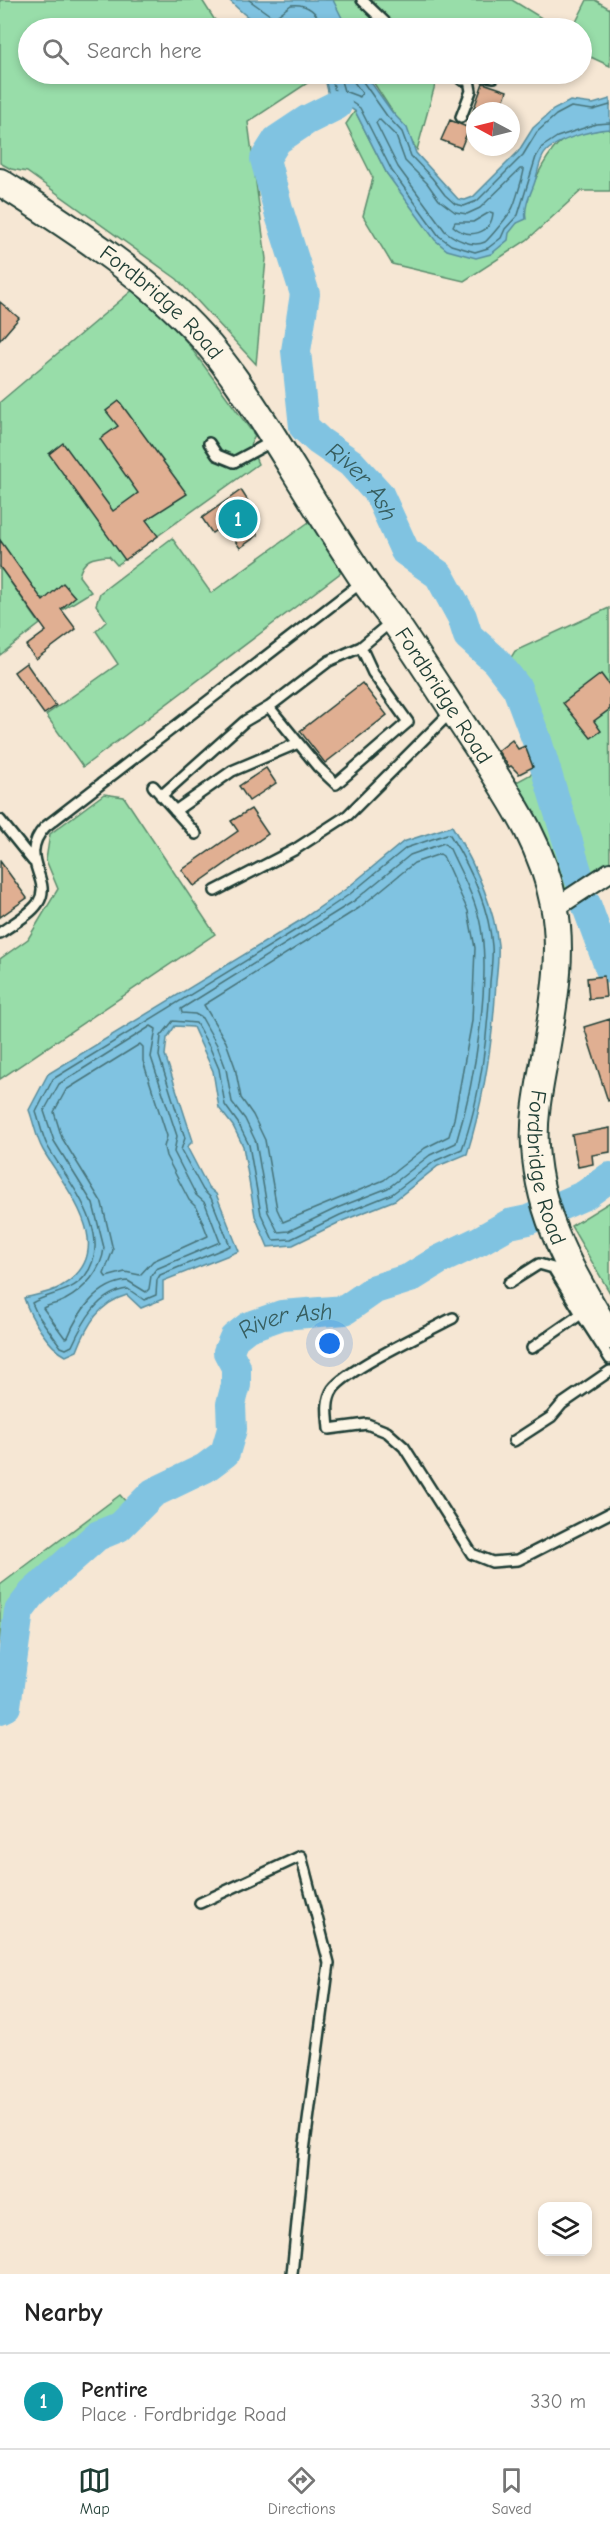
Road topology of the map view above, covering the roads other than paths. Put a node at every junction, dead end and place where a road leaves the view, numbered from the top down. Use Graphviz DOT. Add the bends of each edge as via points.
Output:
graph roads {
  1 [pos="362,0"];
  2 [pos="381,18"];
  3 [pos="471,84"];
  4 [pos="461,117"];
  5 [pos="0,182"];
  6 [pos="275,440"];
  7 [pos="208,443"];
  8 [pos="364,581"];
  9 [pos="393,620"];
  10 [pos="361,647"];
  11 [pos="268,707"];
  12 [pos="453,710"];
  13 [pos="298,744"];
  14 [pos="153,786"];
  15 [pos="161,796"];
  16 [pos="175,811"];
  17 [pos="0,820"];
  18 [pos="196,834"];
  19 [pos="34,863"];
  20 [pos="610,872"];
  21 [pos="214,891"];
  22 [pos="555,908"];
  23 [pos="0,933"];
  24 [pos="509,1283"];
  25 [pos="586,1310"];
  26 [pos="453,1318"];
  27 [pos="610,1336"];
  28 [pos="532,1348"];
  29 [pos="610,1359"];
  30 [pos="610,1371"];
  31 [pos="514,1441"];
  32 [pos="610,1513"];
  33 [pos="200,1903"];
  34 [pos="292,2274"];
  1 -- 2 [label="lane"];
  3 -- 4 [label="lane"];
  5 -- 6 [label="street, Fordbridge Road" via="65,224 166,300 204,339"];
  6 -- 7 [label="lane" via="234,462 217,455"];
  6 -- 8 [label="street, Fordbridge Road"];
  8 -- 9 [label="street, Fordbridge Road"];
  8 -- 19 [label="lane" via="45,827 34,843"];
  9 -- 10 [label="lane"];
  9 -- 12 [label="street, Fordbridge Road"];
  10 -- 11 [label="lane" via="328,661"];
  10 -- 13 [label="lane" via="373,673 408,722 336,784"];
  11 -- 13 [label="lane"];
  11 -- 15 [label="lane" via="245,720"];
  12 -- 21 [label="lane" via="348,815 294,850"];
  12 -- 22 [label="street, Fordbridge Road" via="517,808 545,866"];
  13 -- 16 [label="lane" via="232,771"];
  14 -- 15 [label="lane"];
  15 -- 16 [label="lane"];
  16 -- 18 [label="lane"];
  17 -- 19 [label="lane"];
  19 -- 23 [label="lane" via="42,896 31,911"];
  20 -- 22 [label="street"];
  22 -- 25 [label="street, Fordbridge Road" via="556,993 534,1143 551,1226"];
  24 -- 25 [label="lane" via="539,1264 553,1268"];
  25 -- 27 [label="street, Fordbridge Road"];
  25 -- 28 [label="lane"];
  25 -- 29 [label="lane"];
  26 -- 32 [label="lane" via="349,1374 333,1389 326,1406 329,1429 367,1424 387,1432 404,1447 472,1554 492,1562 518,1560"];
  30 -- 31 [label="lane"];
  33 -- 34 [label="lane" via="301,1856 329,1963"];
}
